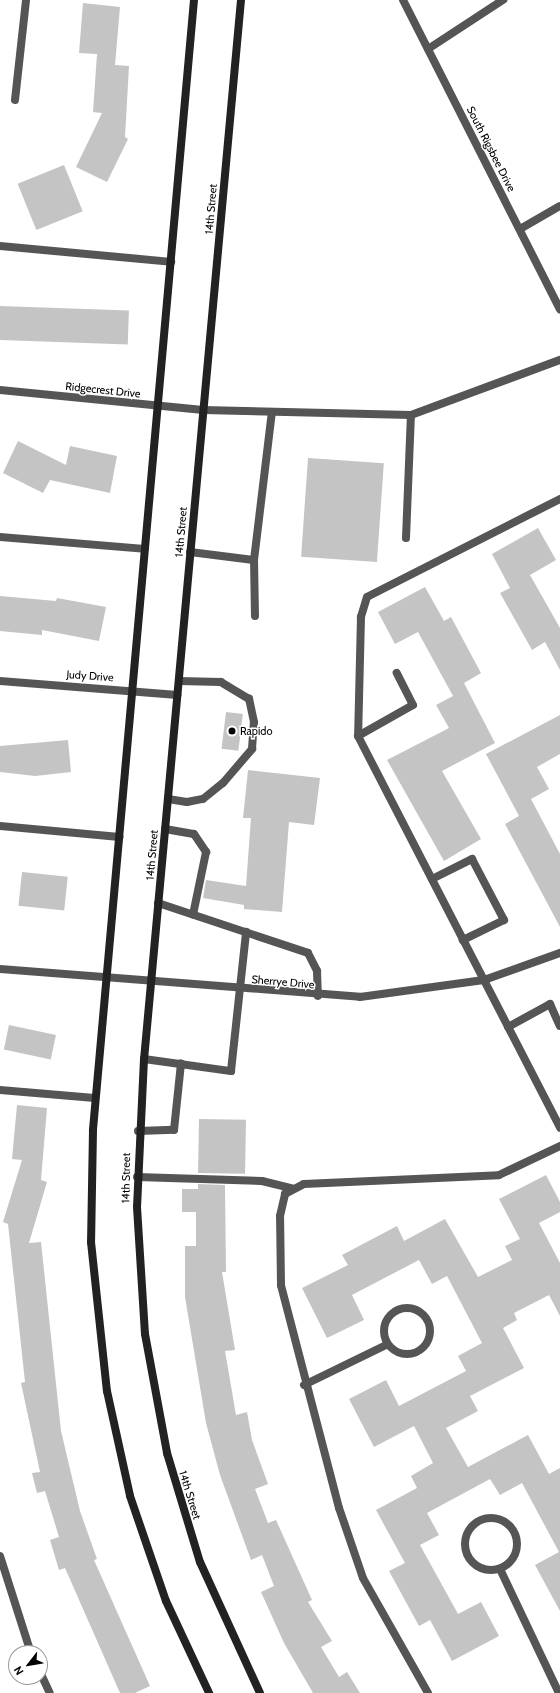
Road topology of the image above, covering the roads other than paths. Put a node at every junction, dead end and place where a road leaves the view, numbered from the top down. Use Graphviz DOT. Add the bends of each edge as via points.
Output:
graph roads {
  1 [pos="26,0"];
  2 [pos="194,0"];
  3 [pos="241,0"];
  4 [pos="403,0"];
  5 [pos="503,0"];
  6 [pos="428,49"];
  7 [pos="15,100"];
  8 [pos="560,206"];
  9 [pos="520,229"];
  10 [pos="0,246"];
  11 [pos="171,262"];
  12 [pos="560,309"];
  13 [pos="560,360"];
  14 [pos="0,390"];
  15 [pos="158,406"];
  16 [pos="203,410"];
  17 [pos="272,412"];
  18 [pos="411,415"];
  19 [pos="560,499"];
  20 [pos="0,537"];
  21 [pos="406,538"];
  22 [pos="145,549"];
  23 [pos="190,552"];
  24 [pos="254,560"];
  25 [pos="255,616"];
  26 [pos="397,673"];
  27 [pos="0,681"];
  28 [pos="179,681"];
  29 [pos="132,691"];
  30 [pos="177,696"];
  31 [pos="358,736"];
  32 [pos="168,799"];
  33 [pos="0,826"];
  34 [pos="165,829"];
  35 [pos="119,837"];
  36 [pos="432,879"];
  37 [pos="158,904"];
  38 [pos="193,915"];
  39 [pos="246,932"];
  40 [pos="463,940"];
  41 [pos="560,954"];
  42 [pos="0,969"];
  43 [pos="106,978"];
  44 [pos="484,980"];
  45 [pos="151,982"];
  46 [pos="237,989"];
  47 [pos="318,996"];
  48 [pos="560,1026"];
  49 [pos="508,1027"];
  50 [pos="144,1059"];
  51 [pos="181,1063"];
  52 [pos="0,1090"];
  53 [pos="96,1098"];
  54 [pos="560,1128"];
  55 [pos="138,1132"];
  56 [pos="560,1146"];
  57 [pos="137,1177"];
  58 [pos="293,1190"];
  59 [pos="388,1344"];
  60 [pos="304,1385"];
  61 [pos="0,1556"];
  62 [pos="500,1569"];
  63 [pos="28,1645"];
  64 [pos="208,1693"];
  65 [pos="260,1693"];
  66 [pos="428,1693"];
  67 [pos="559,1693"];
  1 -- 7 [label="street"];
  2 -- 11 [label="main road"];
  3 -- 16 [label="main road, 14th Street"];
  4 -- 6 [label="street, South Rigsbee Drive"];
  5 -- 6 [label="street"];
  6 -- 9 [label="street, South Rigsbee Drive"];
  8 -- 9 [label="street"];
  9 -- 12 [label="street, South Rigsbee Drive"];
  10 -- 11 [label="street"];
  11 -- 15 [label="main road"];
  13 -- 18 [label="street"];
  14 -- 15 [label="street, Ridgecrest Drive"];
  15 -- 16 [label="street, Ridgecrest Drive"];
  15 -- 22 [label="main road"];
  16 -- 17 [label="street, Ridgecrest Drive"];
  16 -- 23 [label="main road, 14th Street"];
  17 -- 18 [label="street, Ridgecrest Drive"];
  17 -- 24 [label="street"];
  18 -- 21 [label="street"];
  19 -- 31 [label="street" via="367,597 361,617"];
  20 -- 22 [label="street"];
  22 -- 29 [label="main road"];
  23 -- 24 [label="street"];
  23 -- 28 [label="main road, 14th Street"];
  24 -- 25 [label="street"];
  26 -- 31 [label="street" via="413,705"];
  27 -- 29 [label="street, Judy Drive"];
  28 -- 30 [label="main road, 14th Street"];
  28 -- 32 [label="street" via="221,682 249,699 254,722 252,749 223,784 203,799 187,802"];
  29 -- 30 [label="street, Judy Drive"];
  29 -- 35 [label="main road"];
  30 -- 32 [label="main road, 14th Street"];
  31 -- 36 [label="street"];
  32 -- 34 [label="main road, 14th Street"];
  33 -- 35 [label="street"];
  34 -- 37 [label="main road, 14th Street"];
  34 -- 38 [label="street" via="194,834 206,852"];
  35 -- 43 [label="main road"];
  36 -- 40 [label="street"];
  36 -- 40 [label="street" via="472,859 504,920"];
  37 -- 38 [label="street"];
  37 -- 45 [label="main road, 14th Street"];
  38 -- 39 [label="street"];
  39 -- 46 [label="street"];
  39 -- 47 [label="street" via="308,953 317,970"];
  40 -- 44 [label="street"];
  41 -- 44 [label="street, Sherrye Drive"];
  42 -- 43 [label="street, Sherrye Drive"];
  43 -- 45 [label="street, Sherrye Drive"];
  43 -- 53 [label="main road"];
  44 -- 47 [label="street, Sherrye Drive" via="399,994"];
  44 -- 49 [label="street"];
  45 -- 46 [label="street, Sherrye Drive"];
  45 -- 50 [label="main road, 14th Street"];
  46 -- 47 [label="street, Sherrye Drive"];
  46 -- 51 [label="street" via="231,1071"];
  48 -- 49 [label="street" via="550,1004"];
  49 -- 54 [label="street"];
  50 -- 51 [label="street"];
  50 -- 55 [label="main road, 14th Street"];
  51 -- 55 [label="street" via="174,1130"];
  52 -- 53 [label="street"];
  53 -- 64 [label="main road" via="91,1242 107,1391 130,1496 146,1544 166,1602"];
  55 -- 57 [label="main road, 14th Street"];
  56 -- 58 [label="street" via="499,1175 304,1184"];
  57 -- 58 [label="street" via="262,1181"];
  57 -- 65 [label="main road, 14th Street" via="145,1334 167,1453 200,1562"];
  58 -- 60 [label="street" via="285,1194 280,1216 281,1285"];
  59 -- 59 [label="street" via="384,1329 396,1311 411,1308 424,1315 430,1336 422,1349 408,1354"];
  59 -- 60 [label="street"];
  60 -- 66 [label="street" via="363,1578"];
  61 -- 63 [label="street"];
  62 -- 62 [label="street" via="482,1569 467,1554 468,1532 481,1520 505,1522 516,1535 517,1552"];
  62 -- 67 [label="street"];
}
